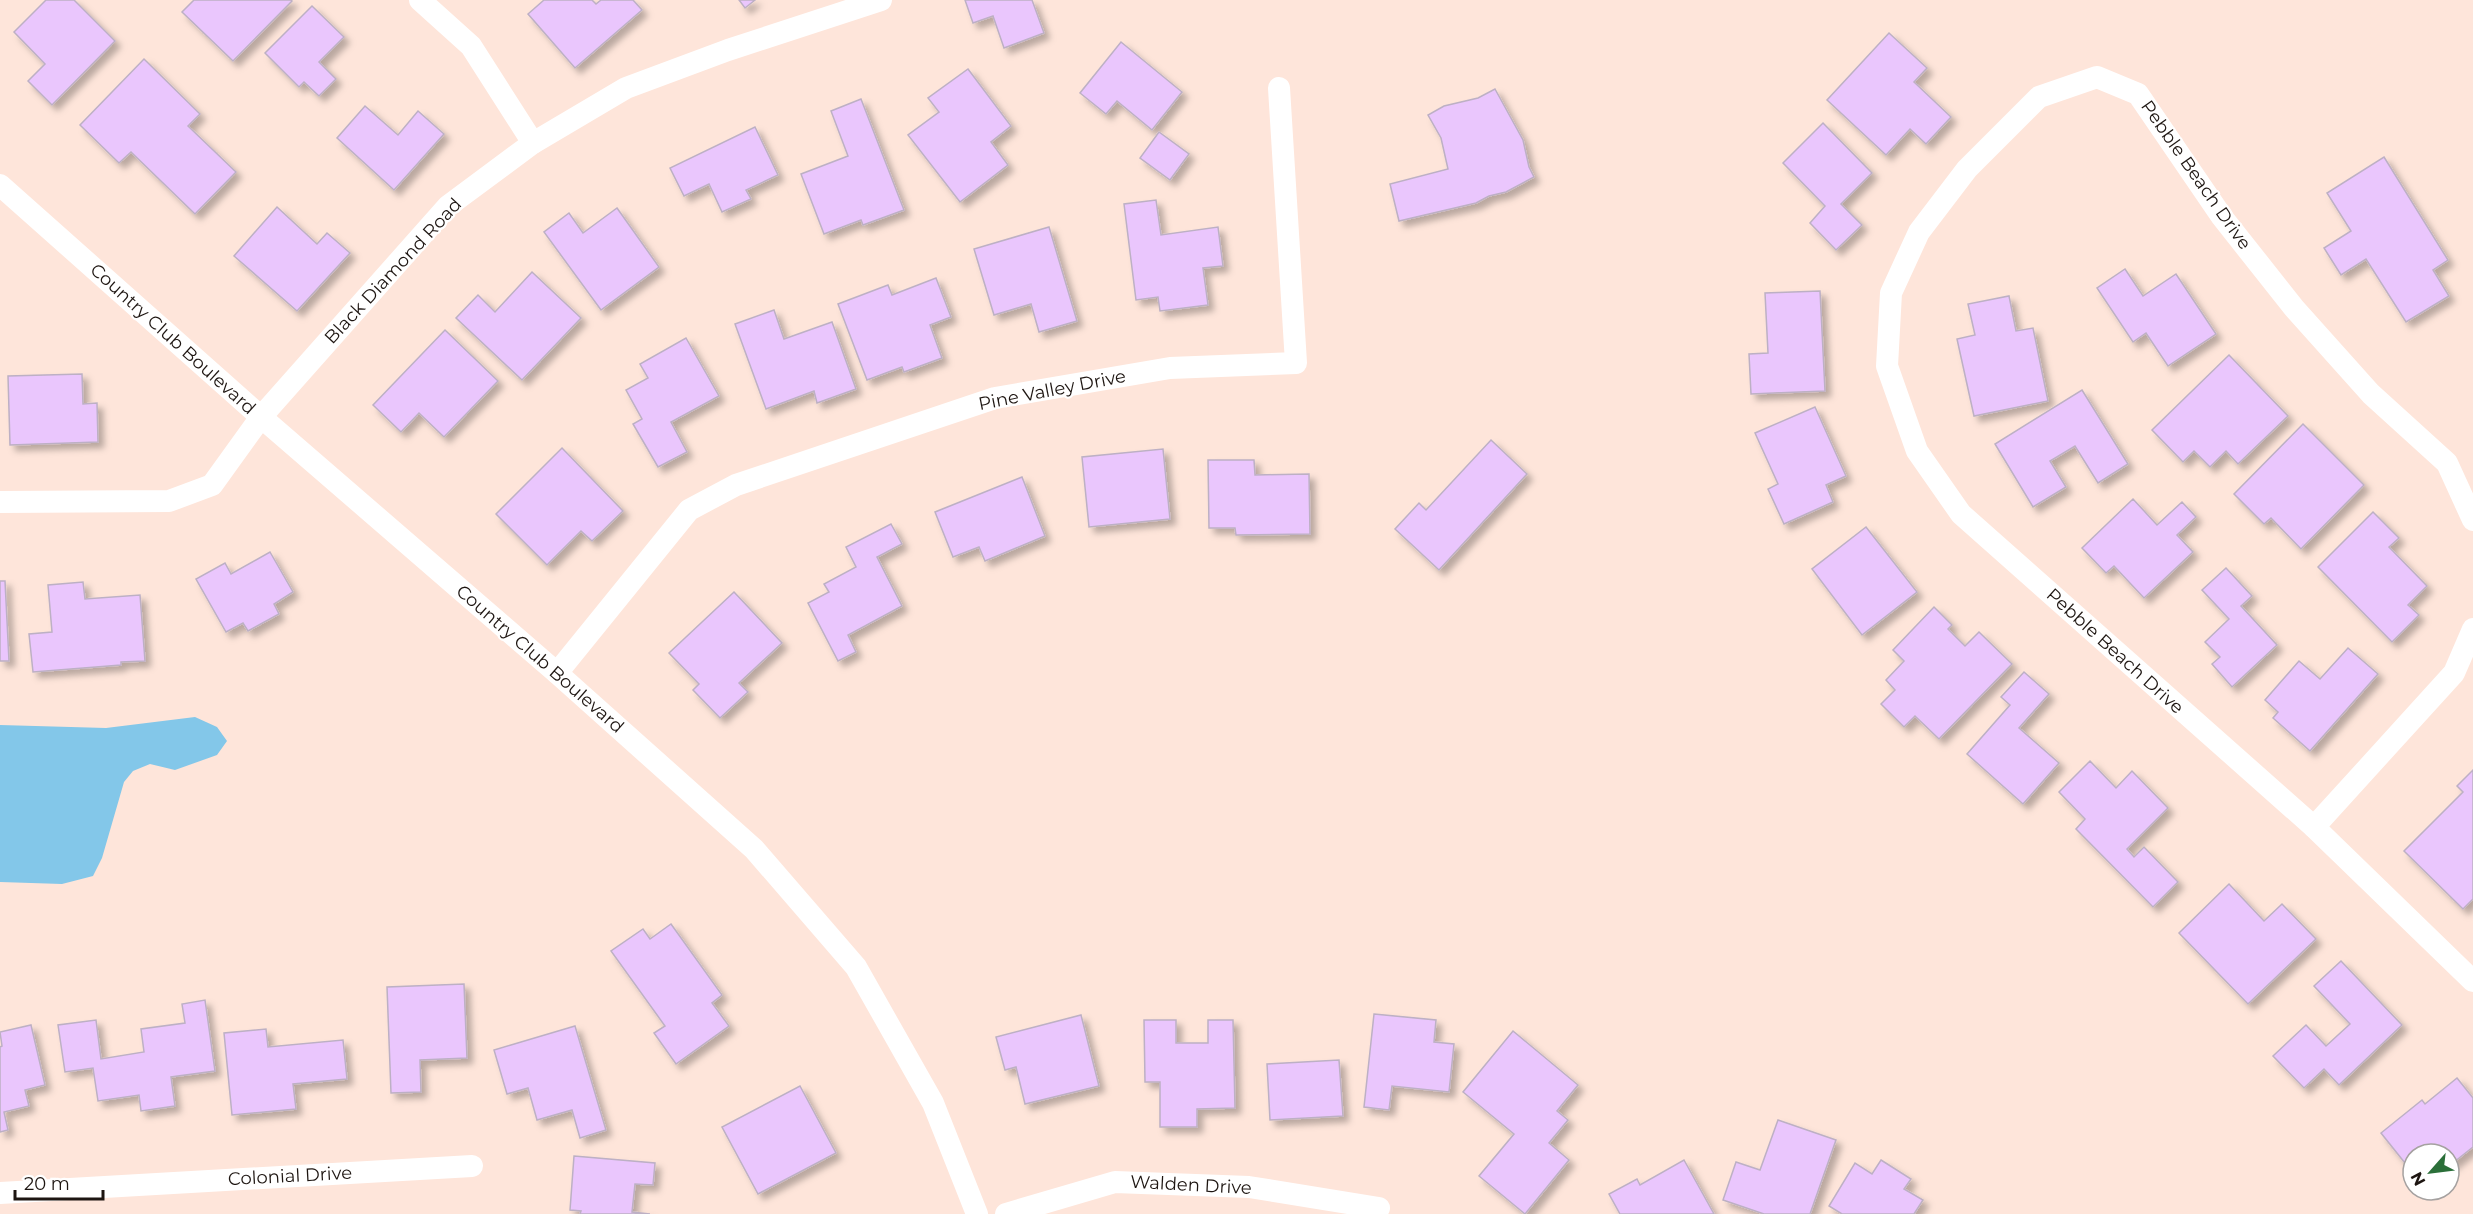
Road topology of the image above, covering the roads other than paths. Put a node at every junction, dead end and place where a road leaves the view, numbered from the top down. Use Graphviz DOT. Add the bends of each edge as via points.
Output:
graph roads {
  1 [pos="420,0"];
  2 [pos="881,0"];
  3 [pos="1279,88"];
  4 [pos="533,143"];
  5 [pos="0,185"];
  6 [pos="261,417"];
  7 [pos="0,502"];
  8 [pos="2473,520"];
  9 [pos="2473,629"];
  10 [pos="557,673"];
  11 [pos="2314,827"];
  12 [pos="2473,981"];
  13 [pos="472,1166"];
  14 [pos="0,1193"];
  15 [pos="1379,1208"];
  16 [pos="977,1214"];
  17 [pos="1006,1214"];
  1 -- 4 [label="street" via="471,46"];
  2 -- 4 [label="street, Black Diamond Road" via="626,88"];
  3 -- 10 [label="street, Pine Valley Drive" via="1296,363 1170,368 995,398 736,485 689,510"];
  4 -- 6 [label="street, Black Diamond Road" via="448,206"];
  5 -- 6 [label="street, Country Club Boulevard"];
  6 -- 7 [label="street, Black Diamond Road" via="212,485 169,501"];
  6 -- 10 [label="street, Country Club Boulevard"];
  8 -- 11 [label="street, Pebble Beach Drive" via="2447,463 2372,394 2294,308 2222,217 2138,94 2097,77 2039,97 1967,170 1919,232 1891,293 1887,366 1917,451 1961,514"];
  9 -- 11 [label="street" via="2454,673"];
  10 -- 16 [label="street, Country Club Boulevard" via="754,849 856,967 933,1103"];
  11 -- 12 [label="street, Pebble Beach Drive"];
  13 -- 14 [label="street, Colonial Drive"];
  15 -- 17 [label="street, Walden Drive" via="1249,1187 1115,1182"];
}
